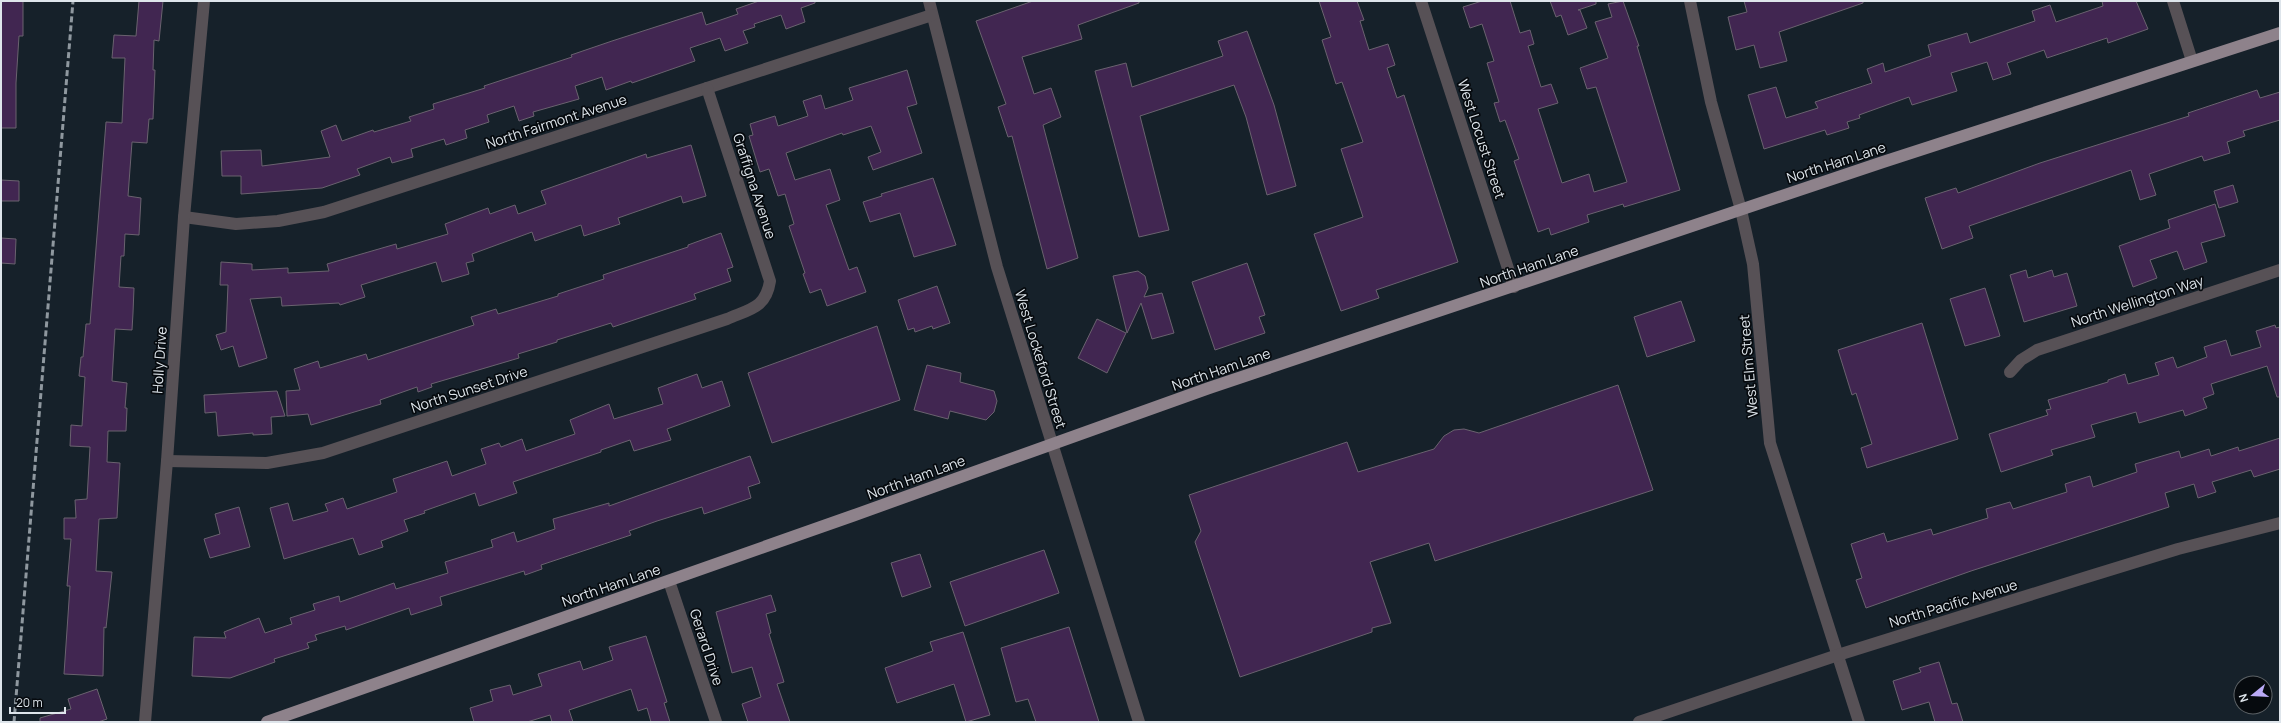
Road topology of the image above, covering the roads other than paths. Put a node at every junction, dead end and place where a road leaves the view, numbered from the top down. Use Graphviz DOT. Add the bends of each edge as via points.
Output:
graph roads {
  1 [pos="204,1"];
  2 [pos="929,1"];
  3 [pos="1421,1"];
  4 [pos="1690,1"];
  5 [pos="2173,1"];
  6 [pos="932,15"];
  7 [pos="2280,33"];
  8 [pos="2192,61"];
  9 [pos="707,88"];
  10 [pos="1741,210"];
  11 [pos="184,217"];
  12 [pos="2280,270"];
  13 [pos="1514,287"];
  14 [pos="768,294"];
  15 [pos="2010,372"];
  16 [pos="1051,445"];
  17 [pos="167,461"];
  18 [pos="2280,524"];
  19 [pos="669,581"];
  20 [pos="1838,655"];
  21 [pos="145,722"];
  22 [pos="267,722"];
  23 [pos="716,722"];
  24 [pos="1139,722"];
  25 [pos="1639,722"];
  26 [pos="1859,722"];
  1 -- 11 [label="street, Holly Drive"];
  2 -- 6 [label="street, West Lockeford Street"];
  3 -- 13 [label="street, West Locust Street"];
  4 -- 10 [label="street, West Elm Street" via="1711,102"];
  5 -- 8 [label="street"];
  6 -- 9 [label="street, North Fairmont Avenue"];
  6 -- 16 [label="street, West Lockeford Street" via="997,267"];
  7 -- 8 [label="main road, North Ham Lane"];
  8 -- 10 [label="main road, North Ham Lane"];
  9 -- 11 [label="street, North Fairmont Avenue" via="324,212 278,222 236,224"];
  9 -- 14 [label="street, Graffigna Avenue" via="770,280"];
  10 -- 13 [label="main road, North Ham Lane"];
  10 -- 20 [label="street, West Elm Street" via="1753,264 1770,443"];
  11 -- 17 [label="street, Holly Drive"];
  12 -- 15 [label="street, North Wellington Way" via="2037,350 2021,360"];
  13 -- 16 [label="main road, North Ham Lane" via="1209,388"];
  14 -- 17 [label="street, North Sunset Drive" via="759,306 727,319 323,453 267,463"];
  16 -- 19 [label="main road, North Ham Lane"];
  16 -- 24 [label="street, West Lockeford Street"];
  17 -- 21 [label="street, Holly Drive"];
  18 -- 20 [label="street, North Pacific Avenue" via="2178,549"];
  19 -- 22 [label="main road, North Ham Lane"];
  19 -- 23 [label="street, Gerard Drive"];
  20 -- 25 [label="street, North Pacific Avenue"];
  20 -- 26 [label="street, West Elm Street"];
}
